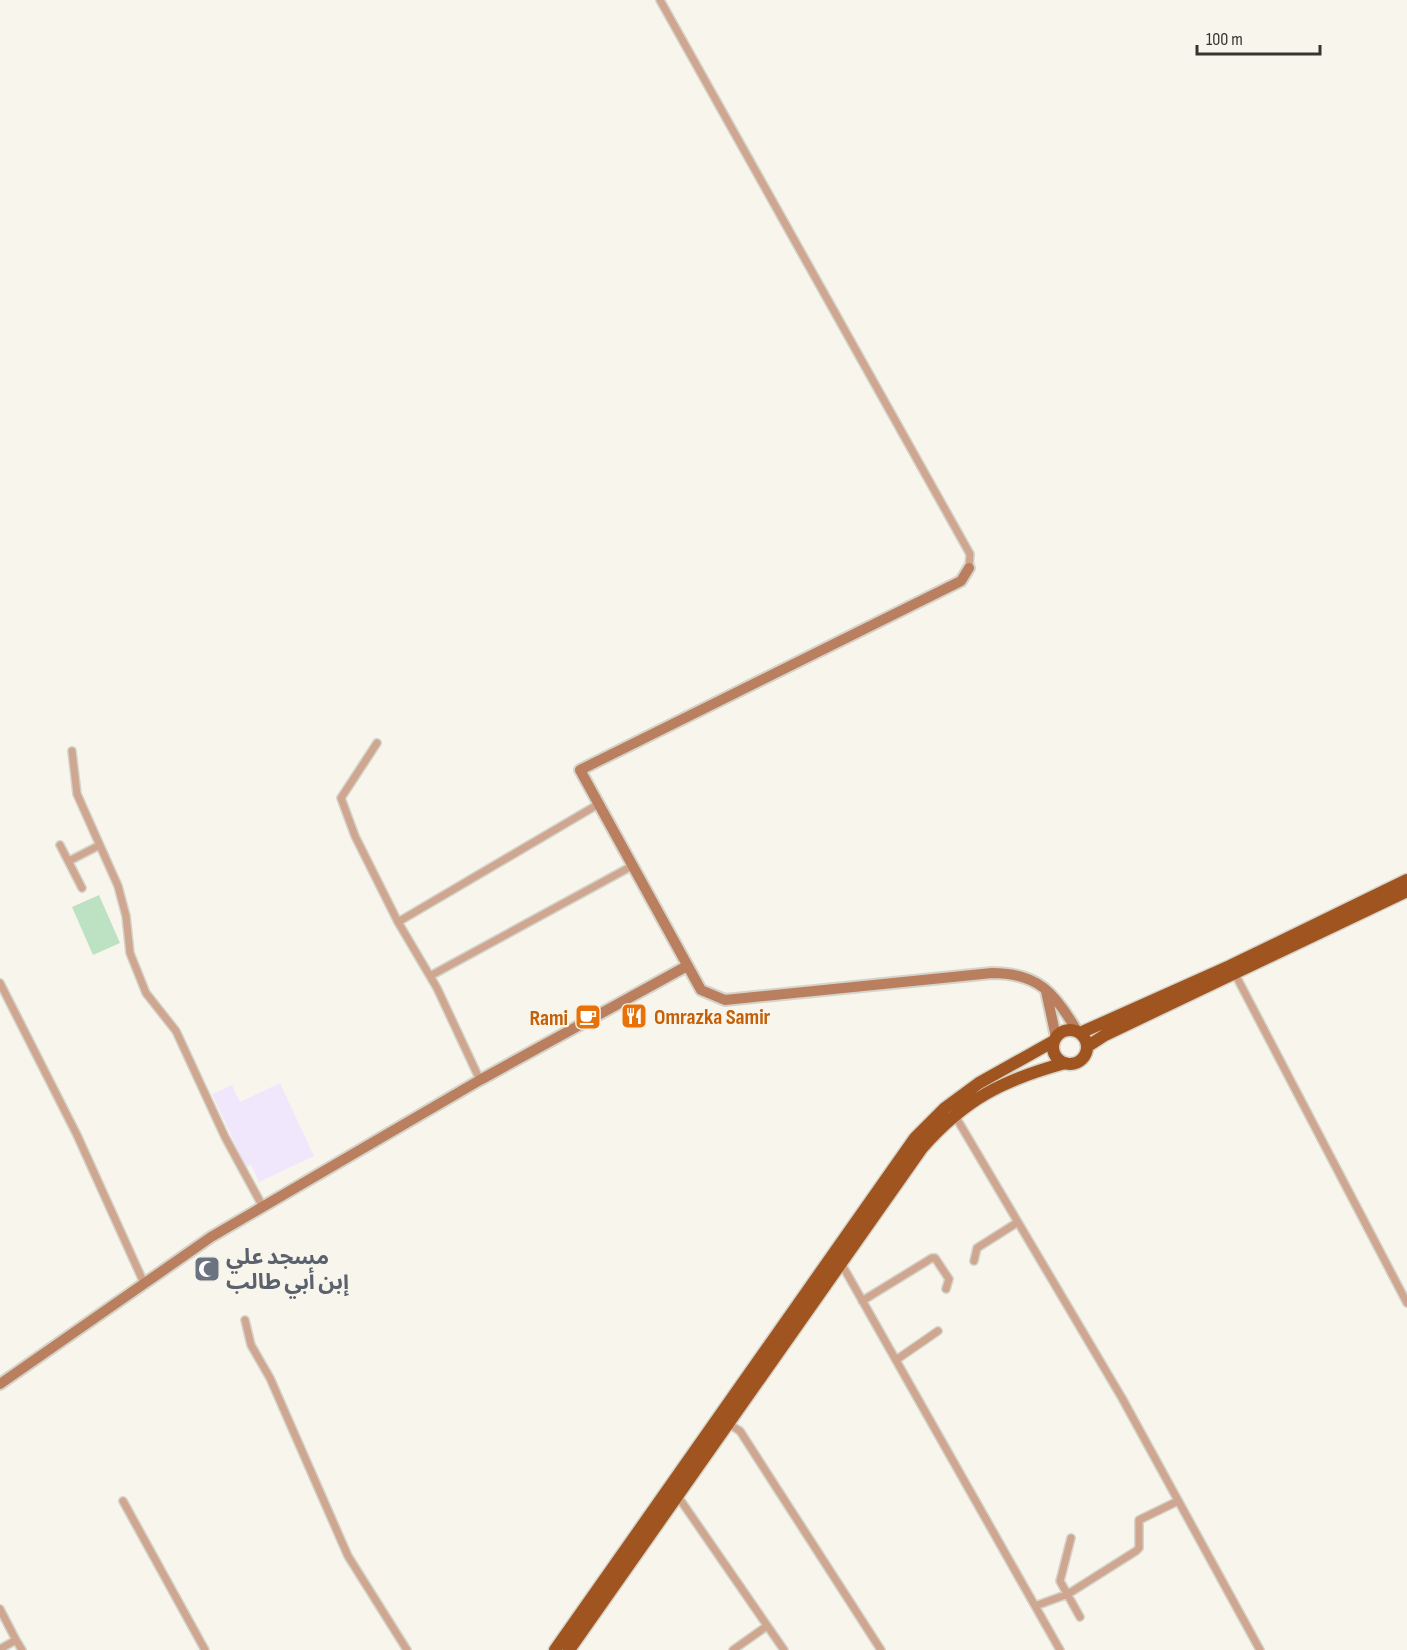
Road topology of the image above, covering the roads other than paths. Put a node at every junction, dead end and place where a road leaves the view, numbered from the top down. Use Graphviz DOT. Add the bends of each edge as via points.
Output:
graph roads {
  1 [pos="660,0"];
  2 [pos="969,568"];
  3 [pos="377,743"];
  4 [pos="72,752"];
  5 [pos="597,805"];
  6 [pos="60,845"];
  7 [pos="98,846"];
  8 [pos="69,861"];
  9 [pos="632,866"];
  10 [pos="1407,880"];
  11 [pos="82,888"];
  12 [pos="1407,891"];
  13 [pos="398,922"];
  14 [pos="687,966"];
  15 [pos="1235,974"];
  16 [pos="430,976"];
  17 [pos="0,983"];
  18 [pos="1046,991"];
  19 [pos="1079,1032"];
  20 [pos="1055,1039"];
  21 [pos="1088,1046"];
  22 [pos="1065,1063"];
  23 [pos="480,1080"];
  24 [pos="954,1114"];
  25 [pos="263,1207"];
  26 [pos="1018,1222"];
  27 [pos="840,1261"];
  28 [pos="974,1261"];
  29 [pos="144,1283"];
  30 [pos="945,1289"];
  31 [pos="862,1301"];
  32 [pos="1407,1303"];
  33 [pos="245,1320"];
  34 [pos="938,1331"];
  35 [pos="896,1359"];
  36 [pos="0,1384"];
  37 [pos="727,1423"];
  38 [pos="677,1495"];
  39 [pos="123,1501"];
  40 [pos="1178,1501"];
  41 [pos="1071,1538"];
  42 [pos="1068,1594"];
  43 [pos="1035,1606"];
  44 [pos="0,1609"];
  45 [pos="1080,1617"];
  46 [pos="767,1626"];
  47 [pos="16,1640"];
  48 [pos="0,1649"];
  49 [pos="22,1650"];
  50 [pos="205,1650"];
  51 [pos="407,1650"];
  52 [pos="555,1650"];
  53 [pos="569,1650"];
  54 [pos="734,1650"];
  55 [pos="784,1650"];
  56 [pos="881,1650"];
  57 [pos="1060,1650"];
  58 [pos="1260,1650"];
  1 -- 2 [label="street" via="970,554"];
  2 -- 5 [label="main road" via="961,581 580,770"];
  3 -- 13 [label="street" via="341,798 355,836"];
  4 -- 7 [label="street" via="77,794"];
  5 -- 9 [label="main road"];
  5 -- 13 [label="street"];
  6 -- 8 [label="street"];
  7 -- 8 [label="street"];
  7 -- 25 [label="street" via="118,886 130,953 146,993 176,1031 225,1137"];
  8 -- 11 [label="street"];
  9 -- 14 [label="main road"];
  9 -- 16 [label="street"];
  10 -- 19 [label="highway" via="1230,966"];
  12 -- 15 [label="highway"];
  13 -- 16 [label="street"];
  14 -- 18 [label="main road" via="701,990 725,1000 992,973 1028,976"];
  14 -- 23 [label="main road"];
  15 -- 21 [label="highway"];
  15 -- 32 [label="street"];
  16 -- 23 [label="street"];
  17 -- 29 [label="street" via="77,1135"];
  18 -- 19 [label="main road" via="1064,1008"];
  18 -- 20 [label="main road"];
  19 -- 20 [label="highway" via="1066,1030"];
  19 -- 21 [label="highway"];
  20 -- 22 [label="highway" via="1055,1054"];
  20 -- 52 [label="highway" via="979,1083 945,1108 915,1138"];
  21 -- 22 [label="highway" via="1081,1060"];
  22 -- 24 [label="highway" via="997,1086"];
  23 -- 25 [label="main road"];
  24 -- 26 [label="street"];
  24 -- 27 [label="highway" via="910,1162"];
  25 -- 29 [label="main road"];
  26 -- 28 [label="street" via="977,1248"];
  26 -- 40 [label="street"];
  27 -- 31 [label="street"];
  27 -- 37 [label="highway"];
  29 -- 36 [label="main road"];
  30 -- 31 [label="street" via="949,1279 932,1258"];
  31 -- 35 [label="street"];
  33 -- 51 [label="street" via="251,1345 270,1378 348,1556"];
  34 -- 35 [label="street"];
  35 -- 43 [label="street"];
  37 -- 38 [label="highway"];
  37 -- 56 [label="street" via="740,1431"];
  38 -- 46 [label="street"];
  38 -- 53 [label="highway"];
  39 -- 50 [label="street"];
  40 -- 42 [label="street" via="1138,1520 1139,1548"];
  40 -- 58 [label="street"];
  41 -- 42 [label="street" via="1060,1581"];
  42 -- 43 [label="street"];
  42 -- 45 [label="street"];
  43 -- 57 [label="street"];
  44 -- 47 [label="street"];
  46 -- 54 [label="street"];
  46 -- 55 [label="street"];
  47 -- 48 [label="street"];
  47 -- 49 [label="street"];
}
